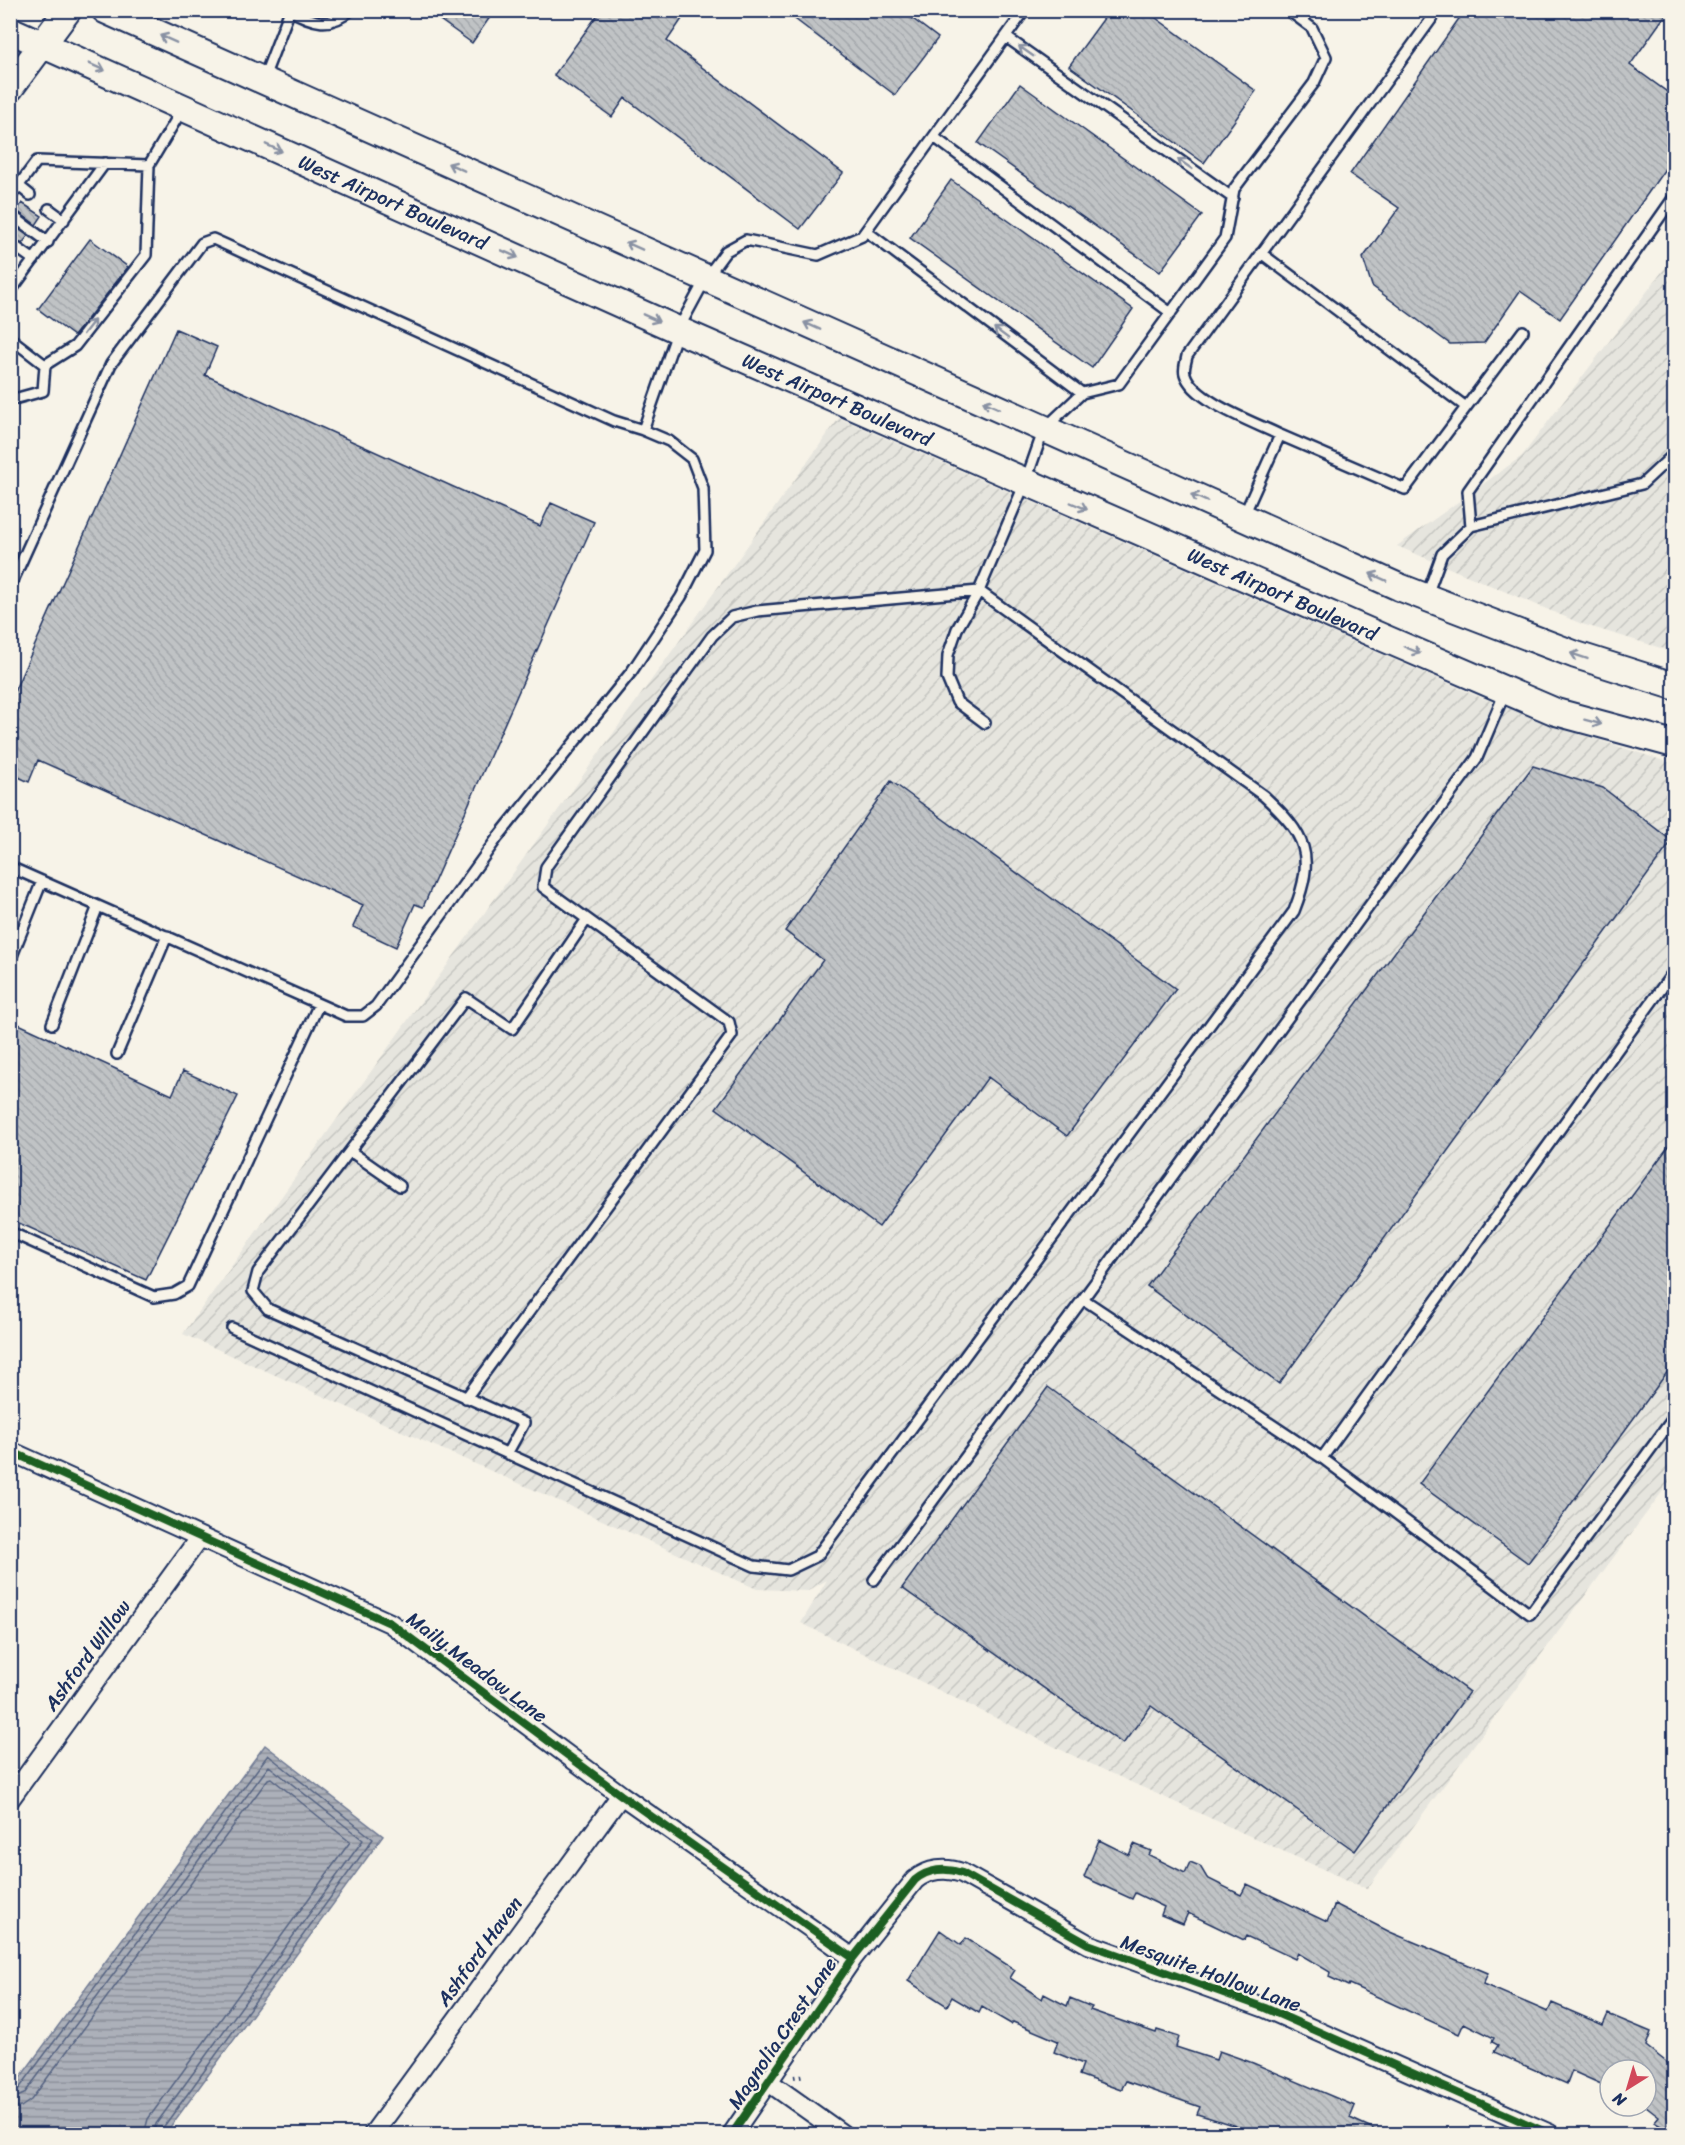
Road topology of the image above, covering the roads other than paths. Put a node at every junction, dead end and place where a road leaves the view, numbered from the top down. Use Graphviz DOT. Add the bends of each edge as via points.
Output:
graph roads {
  1 [pos="68,10"];
  2 [pos="105,10"];
  3 [pos="351,10"];
  4 [pos="1025,10"];
  5 [pos="1288,10"];
  6 [pos="1438,10"];
  7 [pos="290,11"];
  8 [pos="139,19"];
  9 [pos="10,30"];
  10 [pos="1006,37"];
  11 [pos="43,44"];
  12 [pos="263,81"];
  13 [pos="10,88"];
  14 [pos="184,107"];
  15 [pos="934,137"];
  16 [pos="105,163"];
  17 [pos="149,165"];
  18 [pos="19,186"];
  19 [pos="30,195"];
  20 [pos="10,197"];
  21 [pos="1674,197"];
  22 [pos="1233,198"];
  23 [pos="49,209"];
  24 [pos="10,214"];
  25 [pos="64,220"];
  26 [pos="866,231"];
  27 [pos="48,242"];
  28 [pos="10,243"];
  29 [pos="1261,253"];
  30 [pos="34,260"];
  31 [pos="10,273"];
  32 [pos="706,278"];
  33 [pos="20,280"];
  34 [pos="10,292"];
  35 [pos="1171,313"];
  36 [pos="678,330"];
  37 [pos="1523,331"];
  38 [pos="10,338"];
  39 [pos="45,365"];
  40 [pos="1082,393"];
  41 [pos="10,397"];
  42 [pos="1466,407"];
  43 [pos="1044,429"];
  44 [pos="643,430"];
  45 [pos="1280,435"];
  46 [pos="1674,454"];
  47 [pos="1025,483"];
  48 [pos="1243,517"];
  49 [pos="1470,526"];
  50 [pos="10,587"];
  51 [pos="979,591"];
  52 [pos="1426,597"];
  53 [pos="1674,686"];
  54 [pos="1506,690"];
  55 [pos="985,723"];
  56 [pos="1674,744"];
  57 [pos="10,867"];
  58 [pos="42,881"];
  59 [pos="98,906"];
  60 [pos="587,919"];
  61 [pos="167,936"];
  62 [pos="10,961"];
  63 [pos="1674,971"];
  64 [pos="319,1004"];
  65 [pos="52,1024"];
  66 [pos="117,1054"];
  67 [pos="350,1151"];
  68 [pos="400,1186"];
  69 [pos="10,1232"];
  70 [pos="1083,1299"];
  71 [pos="232,1328"];
  72 [pos="466,1398"];
  73 [pos="1674,1416"];
  74 [pos="10,1451"];
  75 [pos="507,1452"];
  76 [pos="1322,1458"];
  77 [pos="200,1537"];
  78 [pos="874,1580"];
  79 [pos="621,1795"];
  80 [pos="10,1799"];
  81 [pos="930,1872"];
  82 [pos="853,1958"];
  83 [pos="770,2083"];
  84 [pos="373,2134"];
  85 [pos="732,2134"];
  86 [pos="842,2134"];
  87 [pos="1550,2134"];
  1 -- 11 [label="main road"];
  2 -- 8 [label="main road"];
  3 -- 7 [label="lane" via="329,23 318,23"];
  4 -- 10 [label="lane"];
  5 -- 22 [label="lane" via="1312,28 1326,57 1314,83 1234,189"];
  6 -- 29 [label="lane"];
  7 -- 12 [label="lane"];
  12 -- 8 [label="main road, one-way"];
  9 -- 11 [label="main road, West Airport Boulevard"];
  10 -- 15 [label="lane"];
  22 -- 10 [label="lane, one-way"];
  11 -- 13 [label="main road"];
  11 -- 14 [label="main road, West Airport Boulevard, one-way"];
  32 -- 12 [label="main road, one-way"];
  14 -- 17 [label="lane"];
  14 -- 36 [label="main road, West Airport Boulevard, one-way"];
  15 -- 26 [label="lane"];
  15 -- 35 [label="lane"];
  16 -- 17 [label="lane"];
  16 -- 18 [label="lane" via="37,161"];
  16 -- 25 [label="lane"];
  39 -- 17 [label="lane, one-way" via="75,346 146,255"];
  18 -- 19 [label="lane"];
  18 -- 20 [label="lane"];
  21 -- 49 [label="lane" via="1468,491"];
  22 -- 35 [label="lane" via="1225,238"];
  23 -- 25 [label="lane"];
  24 -- 27 [label="lane"];
  25 -- 27 [label="lane"];
  26 -- 32 [label="lane" via="818,255 746,240 726,251"];
  40 -- 26 [label="lane, one-way"];
  27 -- 30 [label="lane"];
  28 -- 30 [label="lane"];
  29 -- 42 [label="lane"];
  29 -- 45 [label="lane" via="1187,356 1184,372 1192,387 1217,404"];
  30 -- 33 [label="lane"];
  31 -- 33 [label="lane"];
  32 -- 36 [label="lane"];
  43 -- 32 [label="main road, one-way"];
  33 -- 34 [label="lane"];
  35 -- 40 [label="lane" via="1119,384"];
  36 -- 44 [label="lane"];
  36 -- 47 [label="main road, West Airport Boulevard"];
  37 -- 42 [label="lane"];
  38 -- 39 [label="lane"];
  39 -- 41 [label="lane" via="43,391"];
  40 -- 43 [label="lane"];
  42 -- 45 [label="lane" via="1405,489"];
  43 -- 47 [label="lane"];
  48 -- 43 [label="main road, one-way"];
  44 -- 50 [label="lane" via="614,421 213,239 202,243 111,364"];
  44 -- 64 [label="lane" via="669,441 692,459 703,488 705,550 681,597 632,671 498,837 376,1006 363,1016 346,1016"];
  45 -- 48 [label="lane"];
  46 -- 49 [label="lane" via="1642,484"];
  47 -- 51 [label="lane"];
  47 -- 54 [label="main road, West Airport Boulevard, one-way"];
  52 -- 48 [label="main road, one-way"];
  49 -- 52 [label="lane" via="1442,554"];
  51 -- 55 [label="lane" via="957,629 948,655 947,678 957,702"];
  51 -- 60 [label="lane" via="757,611 732,617 712,636 546,867 543,887"];
  51 -- 75 [label="lane" via="1264,796 1292,822 1305,852 1305,882 1294,911 817,1556 788,1570 754,1566"];
  53 -- 52 [label="main road, one-way" via="1576,655"];
  54 -- 56 [label="main road, West Airport Boulevard, one-way" via="1556,712"];
  54 -- 70 [label="lane" via="1477,758"];
  57 -- 58 [label="lane"];
  58 -- 59 [label="lane"];
  58 -- 62 [label="lane"];
  59 -- 61 [label="lane"];
  59 -- 65 [label="lane"];
  60 -- 67 [label="lane" via="512,1029 466,998"];
  60 -- 72 [label="lane" via="729,1022 732,1035"];
  61 -- 64 [label="lane"];
  61 -- 66 [label="lane"];
  63 -- 76 [label="lane"];
  64 -- 69 [label="lane" via="188,1286 174,1294 154,1297"];
  67 -- 68 [label="lane"];
  67 -- 72 [label="lane" via="258,1272 253,1291 268,1309"];
  70 -- 76 [label="lane"];
  70 -- 78 [label="lane"];
  71 -- 75 [label="lane"];
  72 -- 75 [label="lane" via="524,1423"];
  73 -- 76 [label="lane" via="1530,1614"];
  74 -- 77 [label="street, Maily Meadow Lane"];
  77 -- 79 [label="street, Maily Meadow Lane" via="390,1623"];
  77 -- 80 [label="street, Ashford Willow"];
  79 -- 82 [label="street, Maily Meadow Lane"];
  79 -- 84 [label="street, Ashford Haven"];
  81 -- 82 [label="street, Magnolia Crest Lane" via="915,1880"];
  81 -- 87 [label="street, Mesquite Hollow Lane" via="947,1869 962,1873 1088,1944 1265,2008"];
  82 -- 83 [label="street, Magnolia Crest Lane"];
  83 -- 85 [label="street, Magnolia Crest Lane"];
  83 -- 86 [label="street"];
}
